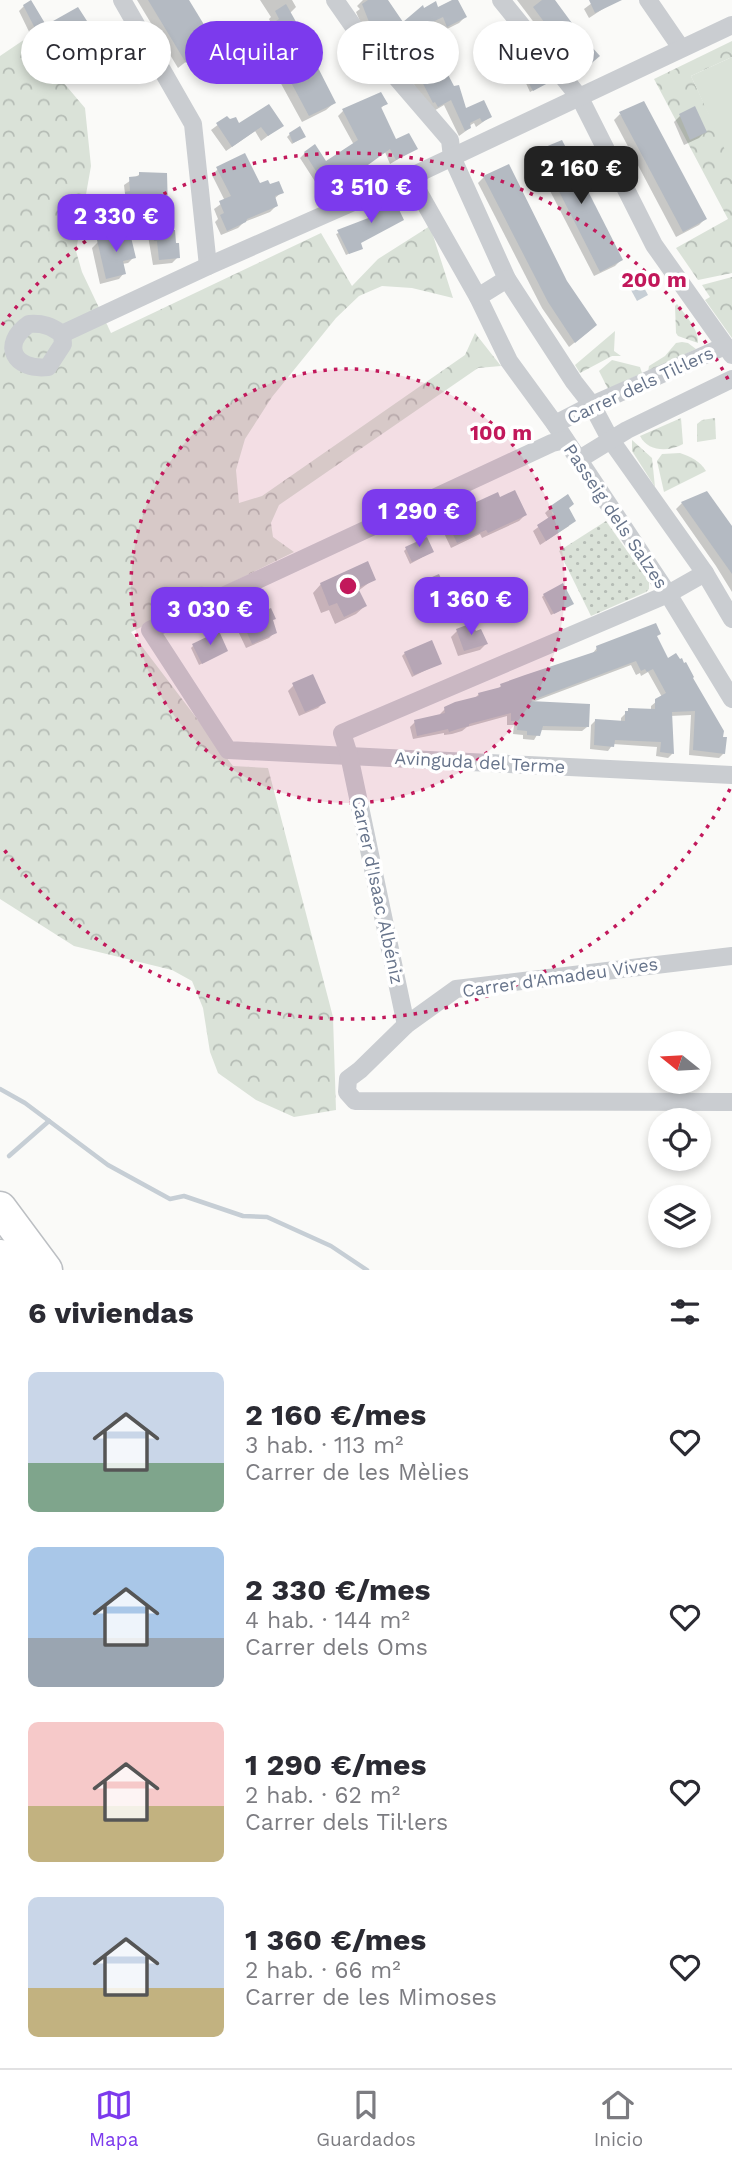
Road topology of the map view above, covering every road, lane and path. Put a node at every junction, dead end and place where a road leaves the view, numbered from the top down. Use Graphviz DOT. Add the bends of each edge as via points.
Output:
graph roads {
  1 [pos="122,0"];
  2 [pos="335,0"];
  3 [pos="501,0"];
  4 [pos="648,0"];
  5 [pos="732,25"];
  6 [pos="681,48"];
  7 [pos="580,99"];
  8 [pos="452,157"];
  9 [pos="410,177"];
  10 [pos="208,266"];
  11 [pos="507,279"];
  12 [pos="478,297"];
  13 [pos="62,334"];
  14 [pos="729,350"];
  15 [pos="732,379"];
  16 [pos="592,405"];
  17 [pos="560,432"];
  18 [pos="610,439"];
  19 [pos="578,460"];
  20 [pos="705,573"];
  21 [pos="668,594"];
  22 [pos="732,619"];
  23 [pos="732,699"];
  24 [pos="228,750"];
  25 [pos="349,755"];
  26 [pos="732,775"];
  27 [pos="730,959"];
  28 [pos="406,1025"];
  29 [pos="732,1102"];
  30 [pos="0,1208"];
  31 [pos="0,1256"];
  32 [pos="46,1269"];
  33 [pos="12,1270"];
  1 -- 10 [label="street" via="193,124"];
  2 -- 8 [label="street" via="450,140"];
  3 -- 7 [label="street"];
  4 -- 6 [label="street"];
  5 -- 6 [label="street"];
  6 -- 7 [label="street"];
  7 -- 8 [label="street"];
  7 -- 14 [label="street" via="654,245"];
  8 -- 9 [label="street"];
  8 -- 11 [label="street"];
  9 -- 10 [label="street"];
  9 -- 12 [label="street, Passeig dels Salzes"];
  10 -- 13 [label="street"];
  11 -- 12 [label="street"];
  11 -- 16 [label="street"];
  12 -- 17 [label="street, Passeig dels Salzes" via="509,361"];
  14 -- 16 [label="street, Carrer dels Til·lers"];
  15 -- 18 [label="street, Carrer dels Til·lers"];
  16 -- 17 [label="street, Carrer dels Til·lers"];
  16 -- 18 [label="street"];
  17 -- 19 [label="street, Passeig dels Salzes"];
  17 -- 24 [label="street, Carrer dels Til·lers" via="552,443 149,630"];
  18 -- 19 [label="street, Carrer dels Til·lers"];
  18 -- 20 [label="street"];
  19 -- 21 [label="street, Passeig dels Salzes"];
  20 -- 21 [label="street"];
  20 -- 22 [label="street"];
  21 -- 23 [label="street, Passeig dels Salzes"];
  21 -- 25 [label="street" via="342,733"];
  24 -- 25 [label="street, Avinguda del Terme"];
  25 -- 26 [label="street, Avinguda del Terme"];
  25 -- 28 [label="street, Carrer d'Isaac Albéniz"];
  27 -- 28 [label="street, Carrer d'Amadeu Vives" via="456,989"];
  28 -- 29 [label="street, Carrer d'Amadeu Vives" via="348,1079 347,1092 355,1101"];
  30 -- 32 [label="highway"];
  31 -- 33 [label="highway"];
}
